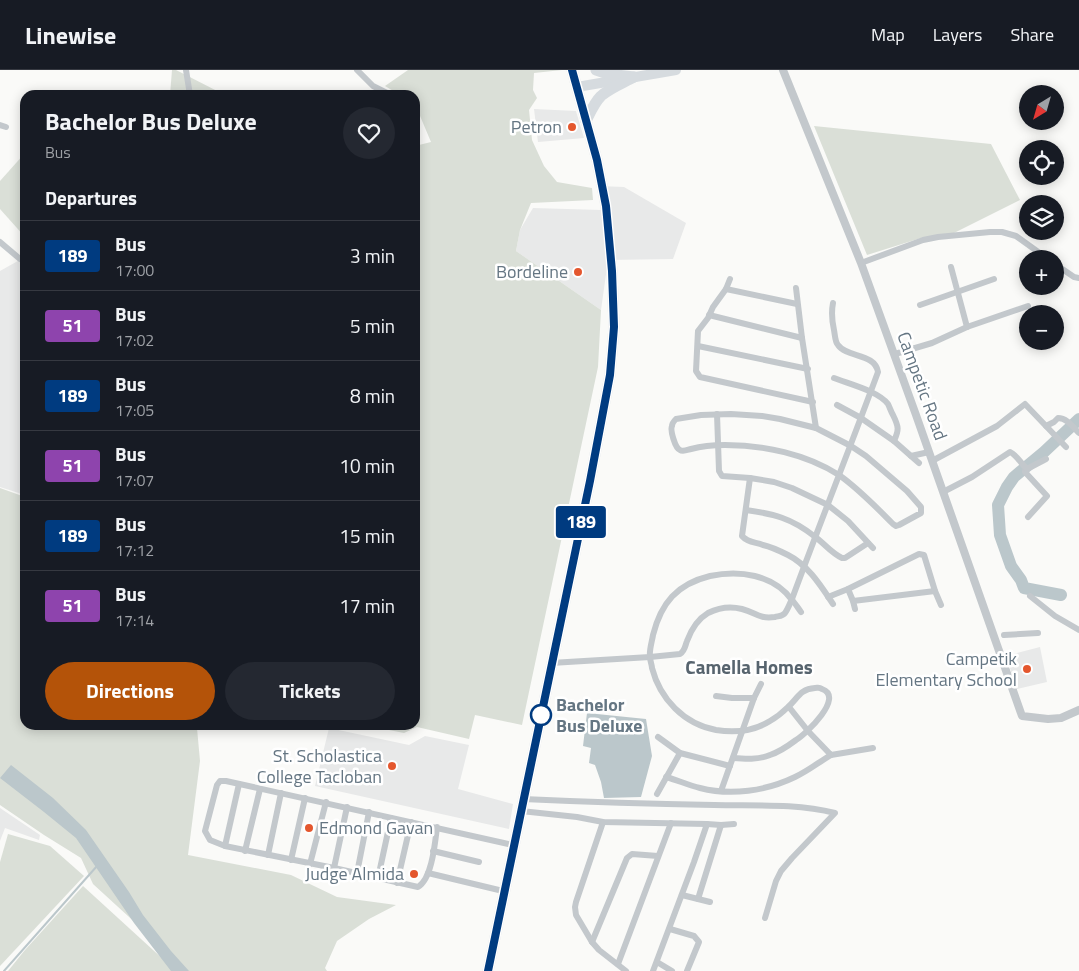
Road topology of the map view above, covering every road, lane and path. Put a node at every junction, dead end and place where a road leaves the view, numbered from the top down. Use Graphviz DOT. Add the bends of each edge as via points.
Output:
graph roads {
  1 [pos="186,70"];
  2 [pos="357,70"];
  3 [pos="572,70"];
  4 [pos="596,70"];
  5 [pos="676,70"];
  6 [pos="783,70"];
  7 [pos="634,77"];
  8 [pos="577,87"];
  9 [pos="189,90"];
  10 [pos="381,90"];
  11 [pos="586,121"];
  12 [pos="0,242"];
  13 [pos="1035,250"];
  14 [pos="20,259"];
  15 [pos="862,263"];
  16 [pos="951,267"];
  17 [pos="1064,270"];
  18 [pos="1079,278"];
  19 [pos="994,279"];
  20 [pos="730,280"];
  21 [pos="796,288"];
  22 [pos="726,289"];
  23 [pos="958,292"];
  24 [pos="834,303"];
  25 [pos="797,304"];
  26 [pos="920,305"];
  27 [pos="1019,309"];
  28 [pos="709,315"];
  29 [pos="967,327"];
  30 [pos="802,338"];
  31 [pos="698,346"];
  32 [pos="895,354"];
  33 [pos="808,369"];
  34 [pos="834,378"];
  35 [pos="871,392"];
  36 [pos="813,402"];
  37 [pos="837,406"];
  38 [pos="717,414"];
  39 [pos="861,418"];
  40 [pos="1046,426"];
  41 [pos="1074,426"];
  42 [pos="816,428"];
  43 [pos="1079,433"];
  44 [pos="894,441"];
  45 [pos="717,445"];
  46 [pos="851,446"];
  47 [pos="1066,447"];
  48 [pos="929,452"];
  49 [pos="911,456"];
  50 [pos="1046,459"];
  51 [pos="932,461"];
  52 [pos="919,463"];
  53 [pos="1025,468"];
  54 [pos="839,475"];
  55 [pos="750,478"];
  56 [pos="943,492"];
  57 [pos="828,505"];
  58 [pos="746,510"];
  59 [pos="1028,517"];
  60 [pos="815,536"];
  61 [pos="868,543"];
  62 [pos="873,548"];
  63 [pos="804,566"];
  64 [pos="848,588"];
  65 [pos="935,591"];
  66 [pos="1030,596"];
  67 [pos="828,597"];
  68 [pos="792,599"];
  69 [pos="853,600"];
  70 [pos="833,604"];
  71 [pos="941,605"];
  72 [pos="855,609"];
  73 [pos="801,612"];
  74 [pos="1079,630"];
  75 [pos="1038,633"];
  76 [pos="999,635"];
  77 [pos="650,657"];
  78 [pos="552,663"];
  79 [pos="761,684"];
  80 [pos="716,696"];
  81 [pos="754,698"];
  82 [pos="789,706"];
  83 [pos="1079,710"];
  84 [pos="808,731"];
  85 [pos="742,732"];
  86 [pos="658,737"];
  87 [pos="873,748"];
  88 [pos="680,752"];
  89 [pos="831,755"];
  90 [pos="733,758"];
  91 [pos="730,766"];
  92 [pos="666,777"];
  93 [pos="239,784"];
  94 [pos="260,789"];
  95 [pos="721,791"];
  96 [pos="281,793"];
  97 [pos="657,794"];
  98 [pos="305,798"];
  99 [pos="326,802"];
  100 [pos="522,805"];
  101 [pos="347,807"];
  102 [pos="369,812"];
  103 [pos="391,818"];
  104 [pos="411,822"];
  105 [pos="604,822"];
  106 [pos="671,823"];
  107 [pos="707,824"];
  108 [pos="734,824"];
  109 [pos="721,826"];
  110 [pos="437,827"];
  111 [pos="513,845"];
  112 [pos="225,846"];
  113 [pos="245,850"];
  114 [pos="434,851"];
  115 [pos="268,855"];
  116 [pos="658,856"];
  117 [pos="291,860"];
  118 [pos="479,862"];
  119 [pos="310,864"];
  120 [pos="334,868"];
  121 [pos="356,873"];
  122 [pos="428,873"];
  123 [pos="378,878"];
  124 [pos="397,883"];
  125 [pos="503,891"];
  126 [pos="682,895"];
  127 [pos="698,899"];
  128 [pos="710,902"];
  129 [pos="765,918"];
  130 [pos="670,929"];
  131 [pos="592,942"];
  132 [pos="657,962"];
  133 [pos="618,964"];
  134 [pos="488,971"];
  135 [pos="626,971"];
  136 [pos="653,971"];
  137 [pos="672,971"];
  138 [pos="688,971"];
  1 -- 9 [label="street"];
  2 -- 10 [label="street"];
  3 -- 8 [label="highway"];
  4 -- 7 [label="highway"];
  5 -- 7 [label="main road"];
  6 -- 15 [label="street, Campetic Road"];
  7 -- 8 [label="main road"];
  7 -- 11 [label="highway" via="601,96"];
  8 -- 11 [label="highway"];
  11 -- 78 [label="highway" via="606,206 614,327 610,375"];
  12 -- 14 [label="street"];
  13 -- 15 [label="street" via="1016,236 990,232 923,240"];
  15 -- 32 [label="street, Campetic Road"];
  16 -- 23 [label="street"];
  17 -- 18 [label="street"];
  19 -- 23 [label="street"];
  20 -- 22 [label="street"];
  21 -- 25 [label="street"];
  22 -- 25 [label="street"];
  22 -- 28 [label="street"];
  23 -- 26 [label="street"];
  23 -- 29 [label="street"];
  24 -- 35 [label="street" via="831,318 838,345 872,361 878,368"];
  25 -- 30 [label="street"];
  27 -- 29 [label="street"];
  28 -- 30 [label="street"];
  28 -- 31 [label="street" via="698,332"];
  29 -- 32 [label="street"];
  30 -- 33 [label="street"];
  31 -- 33 [label="street"];
  31 -- 36 [label="street" via="696,371 700,377"];
  32 -- 48 [label="street, Campetic Road"];
  33 -- 36 [label="street"];
  34 -- 35 [label="street"];
  35 -- 39 [label="street"];
  35 -- 44 [label="street" via="888,405 897,423 898,433"];
  36 -- 42 [label="street"];
  37 -- 39 [label="street"];
  38 -- 42 [label="street" via="762,416"];
  38 -- 45 [label="street"];
  38 -- 45 [label="street" via="676,419 671,430 679,450"];
  39 -- 44 [label="street"];
  39 -- 46 [label="street"];
  40 -- 41 [label="street" via="1059,417"];
  40 -- 47 [label="street"];
  40 -- 51 [label="street" via="1026,404 997,426"];
  41 -- 43 [label="street"];
  42 -- 46 [label="street"];
  44 -- 49 [label="street"];
  45 -- 54 [label="street" via="773,450 810,460"];
  45 -- 55 [label="street" via="722,476"];
  46 -- 54 [label="street"];
  46 -- 54 [label="street" via="907,491 922,511 896,526"];
  48 -- 49 [label="street"];
  48 -- 51 [label="street, Campetic Road"];
  49 -- 52 [label="street"];
  50 -- 53 [label="street"];
  51 -- 56 [label="street, Campetic Road"];
  53 -- 56 [label="street" via="1010,452"];
  53 -- 59 [label="street" via="1047,496"];
  54 -- 57 [label="street"];
  55 -- 57 [label="street" via="792,488"];
  55 -- 58 [label="street"];
  56 -- 76 [label="street, Campetic Road"];
  57 -- 60 [label="street"];
  57 -- 61 [label="street"];
  58 -- 60 [label="street" via="775,515"];
  58 -- 63 [label="street" via="742,536 745,540 776,549"];
  60 -- 61 [label="street" via="842,558"];
  60 -- 63 [label="street"];
  61 -- 62 [label="street"];
  63 -- 67 [label="street"];
  63 -- 68 [label="street"];
  64 -- 65 [label="street" via="919,554 924,556"];
  64 -- 67 [label="street"];
  64 -- 69 [label="street"];
  65 -- 69 [label="street"];
  65 -- 71 [label="street"];
  66 -- 74 [label="street"];
  67 -- 70 [label="street"];
  68 -- 73 [label="street"];
  68 -- 77 [label="street" via="781,616 765,618 733,608 714,611 694,627 682,653"];
  68 -- 77 [label="street" via="773,584 753,575 733,573 702,578 674,594 660,612"];
  69 -- 72 [label="street"];
  75 -- 76 [label="street"];
  76 -- 83 [label="street, Campetic Road" via="1022,716 1061,718"];
  77 -- 78 [label="street"];
  77 -- 85 [label="street" via="660,690 681,715 708,728"];
  78 -- 100 [label="highway"];
  79 -- 81 [label="street"];
  80 -- 81 [label="street"];
  81 -- 85 [label="street"];
  82 -- 84 [label="street"];
  82 -- 84 [label="street" via="810,688 824,689 829,694 826,709"];
  82 -- 85 [label="street" via="772,720"];
  84 -- 89 [label="street"];
  84 -- 90 [label="street" via="769,756"];
  85 -- 90 [label="street"];
  86 -- 88 [label="street"];
  87 -- 89 [label="street"];
  88 -- 91 [label="street"];
  88 -- 92 [label="street"];
  89 -- 95 [label="street" via="782,782 738,792"];
  90 -- 91 [label="street"];
  91 -- 95 [label="street"];
  92 -- 95 [label="street"];
  92 -- 97 [label="street"];
  93 -- 94 [label="street"];
  93 -- 112 [label="street"];
  93 -- 112 [label="street" via="226,780 218,782 205,831 210,840"];
  94 -- 96 [label="street"];
  94 -- 113 [label="street"];
  96 -- 98 [label="street"];
  96 -- 115 [label="street"];
  98 -- 99 [label="street"];
  98 -- 117 [label="street"];
  99 -- 101 [label="street"];
  99 -- 119 [label="street"];
  100 -- 105 [label="street"];
  100 -- 111 [label="highway"];
  100 -- 129 [label="street" via="766,805 835,813 781,871"];
  101 -- 102 [label="street"];
  101 -- 120 [label="street"];
  102 -- 103 [label="street"];
  102 -- 121 [label="street"];
  103 -- 104 [label="street"];
  103 -- 123 [label="street"];
  104 -- 110 [label="street"];
  104 -- 124 [label="street"];
  105 -- 106 [label="street"];
  105 -- 131 [label="street" via="574,907"];
  106 -- 107 [label="street"];
  106 -- 116 [label="street"];
  107 -- 109 [label="street"];
  107 -- 126 [label="street"];
  108 -- 109 [label="street"];
  109 -- 127 [label="street"];
  110 -- 111 [label="street"];
  110 -- 114 [label="street"];
  111 -- 125 [label="highway"];
  112 -- 113 [label="street"];
  113 -- 115 [label="street"];
  114 -- 118 [label="street"];
  114 -- 122 [label="street"];
  115 -- 117 [label="street"];
  116 -- 131 [label="street" via="632,854 626,858"];
  116 -- 133 [label="street"];
  117 -- 119 [label="street"];
  119 -- 120 [label="street"];
  120 -- 121 [label="street"];
  121 -- 123 [label="street"];
  122 -- 124 [label="street" via="418,887"];
  122 -- 125 [label="street"];
  123 -- 124 [label="street"];
  125 -- 134 [label="highway"];
  126 -- 127 [label="street"];
  126 -- 130 [label="street"];
  127 -- 128 [label="street"];
  130 -- 132 [label="street"];
  130 -- 138 [label="street" via="694,936 699,942"];
  131 -- 133 [label="street"];
  132 -- 136 [label="street"];
  132 -- 137 [label="street"];
  133 -- 135 [label="street"];
}
